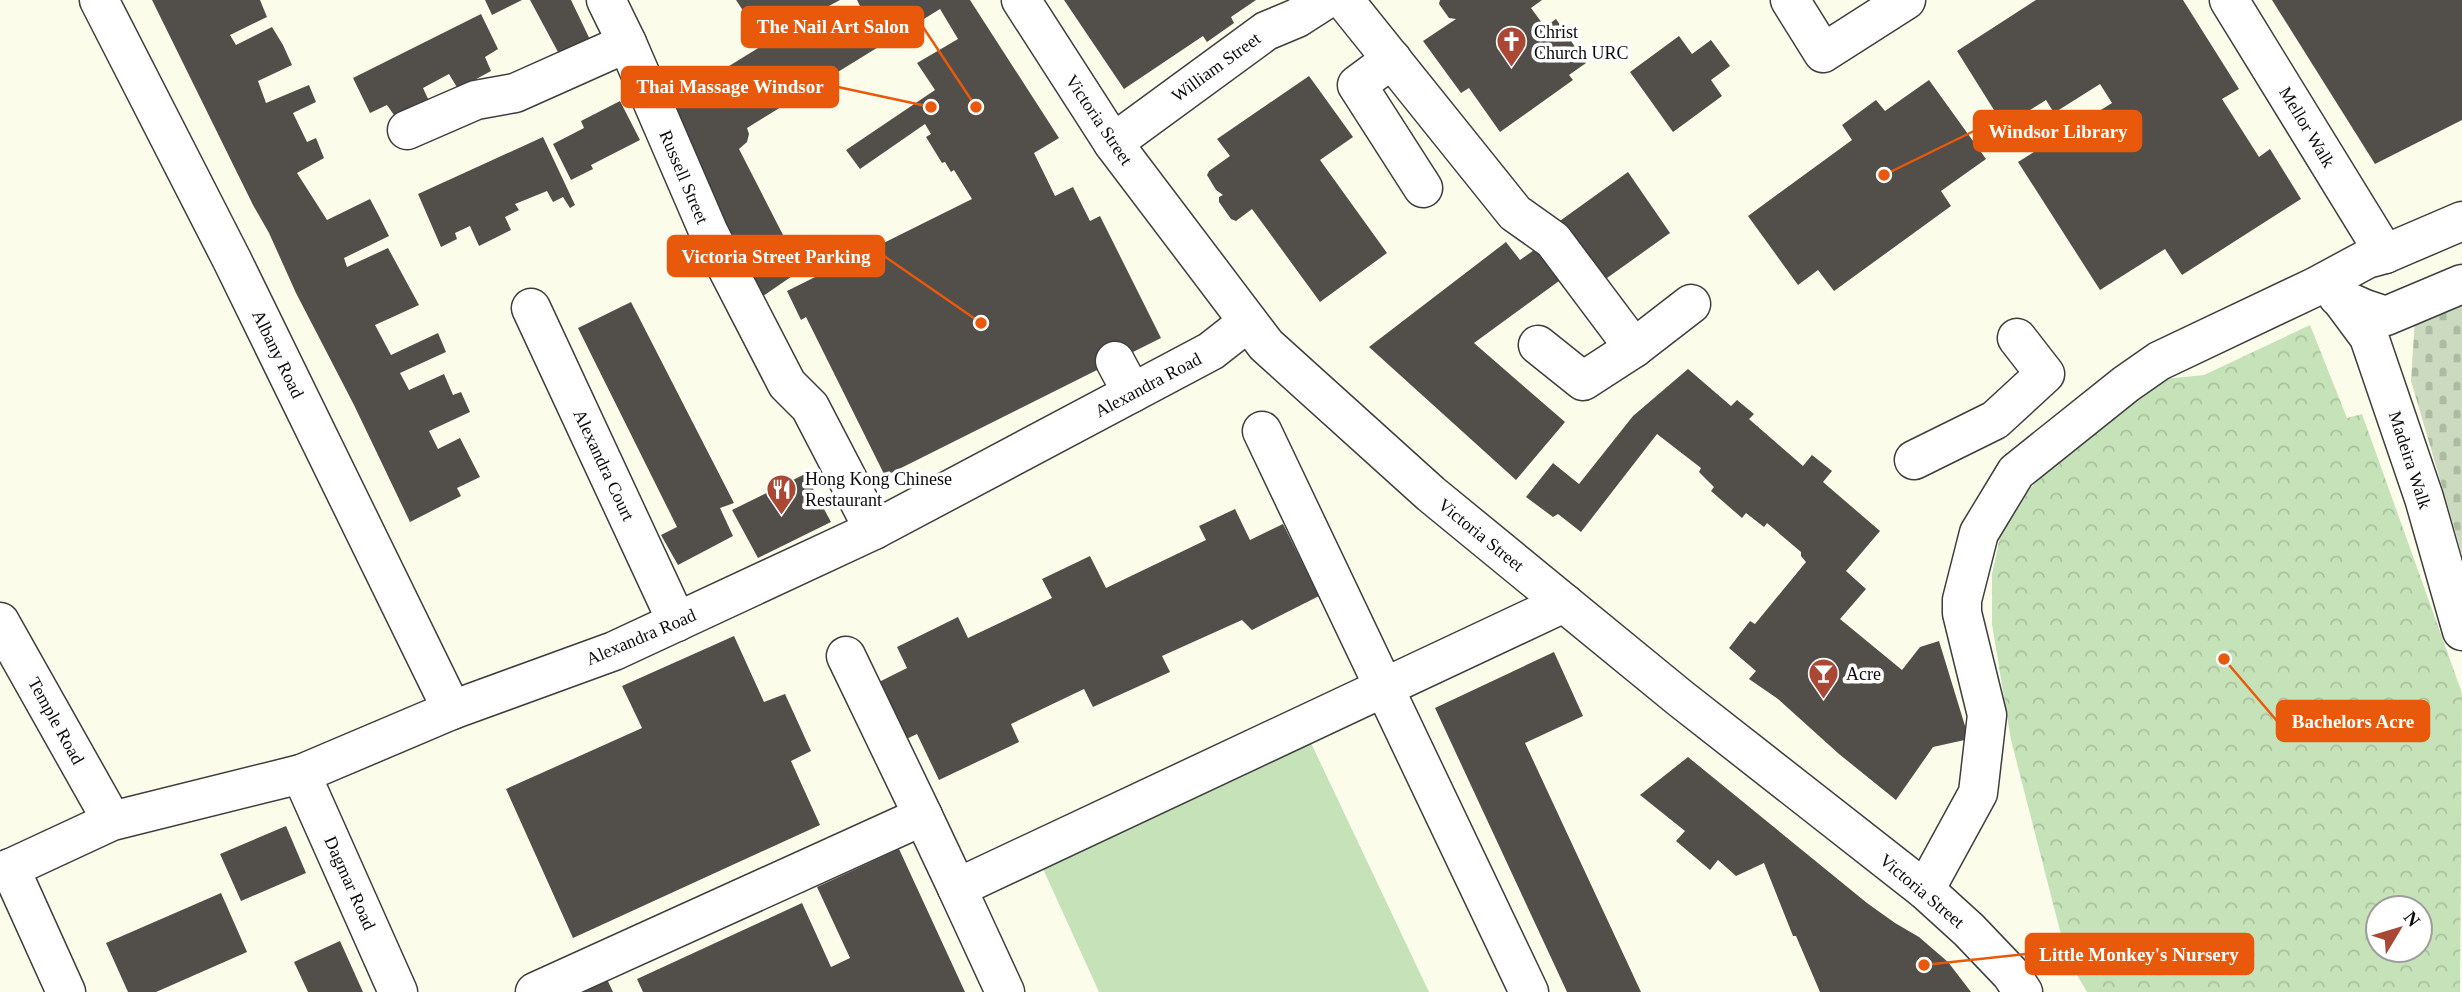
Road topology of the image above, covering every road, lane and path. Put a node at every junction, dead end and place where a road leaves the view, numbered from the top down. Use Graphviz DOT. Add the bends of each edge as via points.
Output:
graph roads {
  1 [pos="99,0"];
  2 [pos="606,0"];
  3 [pos="1021,0"];
  4 [pos="1325,0"];
  5 [pos="1344,0"];
  6 [pos="1790,0"];
  7 [pos="1906,0"];
  8 [pos="2230,0"];
  9 [pos="627,43"];
  10 [pos="1392,59"];
  11 [pos="407,130"];
  12 [pos="1112,143"];
  13 [pos="1423,188"];
  14 [pos="2462,221"];
  15 [pos="2385,254"];
  16 [pos="2462,284"];
  17 [pos="2328,292"];
  18 [pos="1691,304"];
  19 [pos="531,308"];
  20 [pos="1248,322"];
  21 [pos="2017,338"];
  22 [pos="1538,345"];
  23 [pos="1634,348"];
  24 [pos="1995,420"];
  25 [pos="1262,431"];
  26 [pos="1914,460"];
  27 [pos="2016,472"];
  28 [pos="874,530"];
  29 [pos="1563,603"];
  30 [pos="0,622"];
  31 [pos="677,622"];
  32 [pos="2462,631"];
  33 [pos="846,656"];
  34 [pos="1384,689"];
  35 [pos="452,710"];
  36 [pos="302,774"];
  37 [pos="923,816"];
  38 [pos="112,821"];
  39 [pos="5,871"];
  40 [pos="957,888"];
  41 [pos="1925,890"];
  42 [pos="66,992"];
  43 [pos="398,992"];
  44 [pos="535,992"];
  45 [pos="1005,992"];
  46 [pos="1529,992"];
  47 [pos="2023,992"];
  1 -- 35 [label="street, Albany Road"];
  2 -- 9 [label="street, Russell Street"];
  3 -- 12 [label="street, Victoria Street"];
  4 -- 12 [label="street, William Street" via="1297,18 1257,18"];
  5 -- 10 [label="street"];
  6 -- 7 [label="street" via="1823,53"];
  8 -- 15 [label="street, Mellor Walk"];
  9 -- 11 [label="street" via="515,93 476,100"];
  9 -- 28 [label="street, Russell Street" via="715,244 788,384 810,407"];
  10 -- 13 [label="street" via="1357,85"];
  10 -- 23 [label="street" via="1515,214 1553,240"];
  12 -- 20 [label="street, Victoria Street"];
  14 -- 15 [label="street"];
  15 -- 17 [label="street" via="2367,259"];
  16 -- 17 [label="street" via="2386,316"];
  17 -- 27 [label="street" via="2159,361"];
  17 -- 32 [label="street, Madeira Walk" via="2369,337 2424,498"];
  18 -- 23 [label="street"];
  19 -- 31 [label="street, Alexandra Court"];
  20 -- 28 [label="street, Alexandra Road" via="1211,351 1123,377"];
  20 -- 29 [label="street, Victoria Street" via="1266,345 1431,494"];
  21 -- 24 [label="street" via="2045,374"];
  22 -- 23 [label="street" via="1583,381"];
  24 -- 26 [label="street"];
  24 -- 27 [label="street"];
  25 -- 34 [label="street"];
  27 -- 41 [label="street" via="1979,533 1962,600 1987,715 1978,793"];
  28 -- 31 [label="street, Alexandra Road"];
  29 -- 34 [label="street"];
  29 -- 41 [label="street, Victoria Street"];
  30 -- 38 [label="street, Temple Road"];
  31 -- 35 [label="street, Alexandra Road"];
  33 -- 37 [label="street"];
  34 -- 40 [label="street"];
  34 -- 46 [label="street"];
  35 -- 36 [label="street, Alexandra Road"];
  36 -- 38 [label="street, Alexandra Road"];
  36 -- 43 [label="street, Dagmar Road"];
  37 -- 40 [label="street"];
  37 -- 44 [label="street"];
  38 -- 39 [label="street, Alexandra Road"];
  39 -- 42 [label="street"];
  40 -- 45 [label="street"];
  41 -- 47 [label="street, Victoria Street" via="1969,930"];
}
